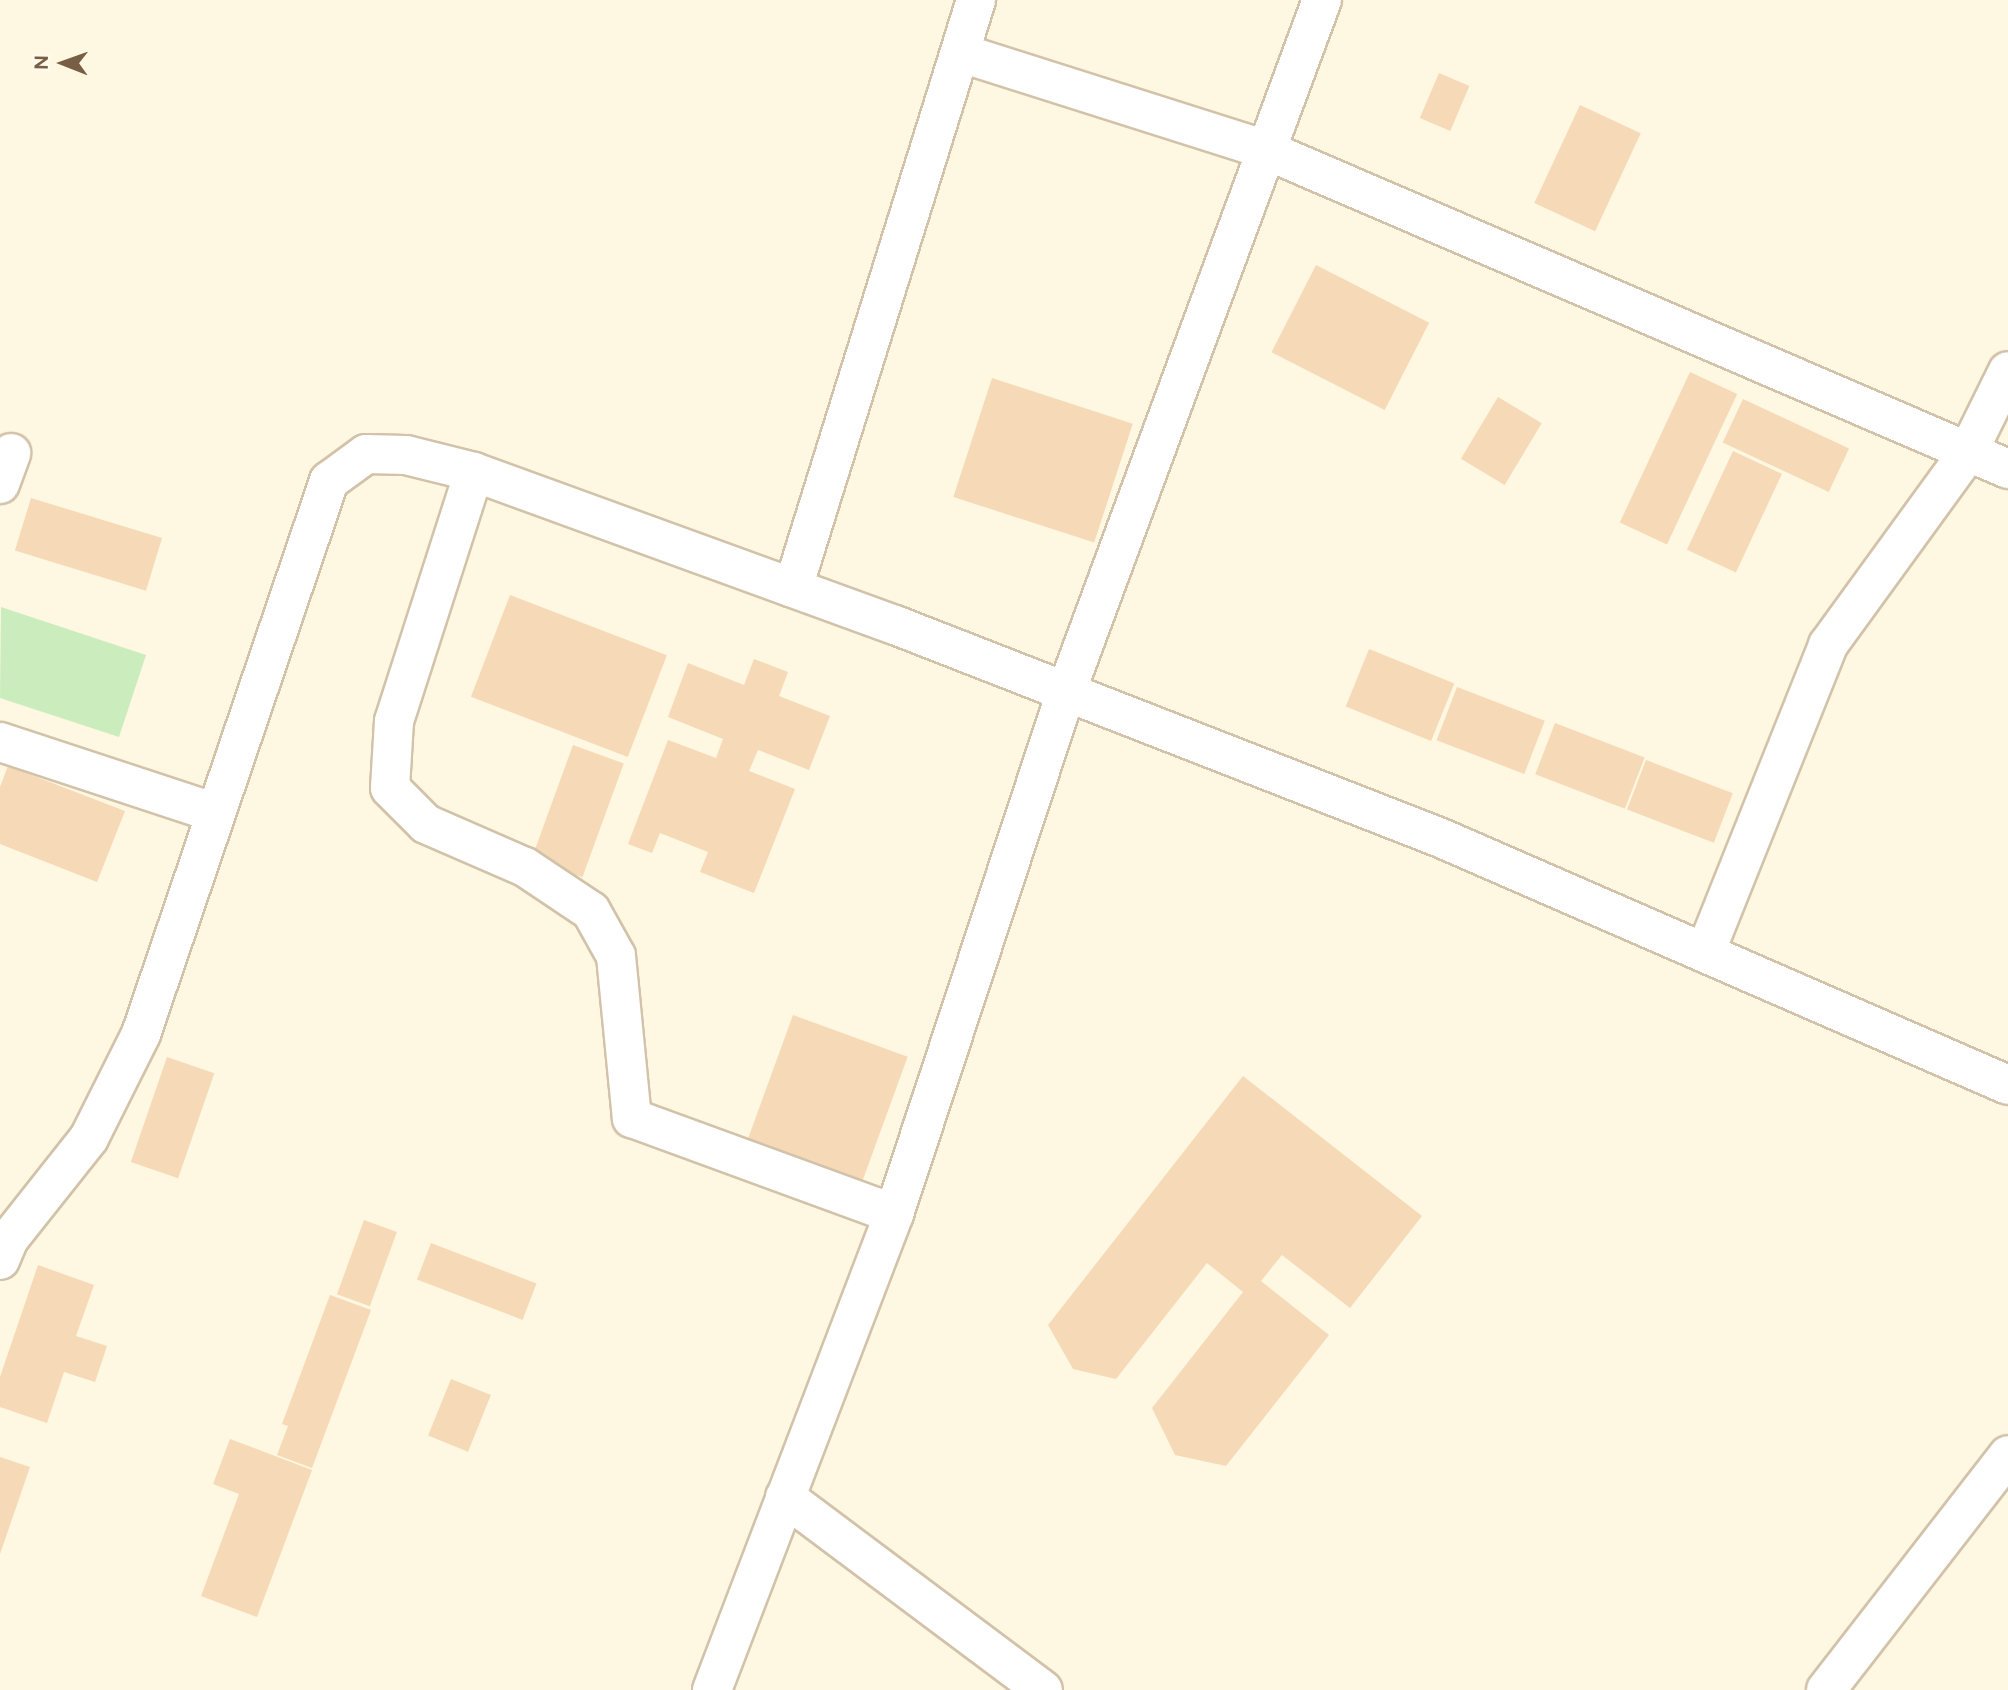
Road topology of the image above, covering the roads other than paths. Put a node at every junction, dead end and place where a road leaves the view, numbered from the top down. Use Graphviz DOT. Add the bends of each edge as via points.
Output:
graph roads {
  1 [pos="976,0"];
  2 [pos="1322,0"];
  3 [pos="961,53"];
  4 [pos="1266,150"];
  5 [pos="2008,371"];
  6 [pos="1968,452"];
  7 [pos="2008,469"];
  8 [pos="474,472"];
  9 [pos="793,588"];
  10 [pos="1065,695"];
  11 [pos="0,741"];
  12 [pos="216,813"];
  13 [pos="1705,953"];
  14 [pos="2008,1085"];
  15 [pos="894,1214"];
  16 [pos="0,1260"];
  17 [pos="2008,1455"];
  18 [pos="785,1497"];
  19 [pos="712,1690"];
  20 [pos="1043,1690"];
  21 [pos="1826,1690"];
  1 -- 3 [label="street"];
  2 -- 4 [label="street"];
  3 -- 4 [label="street"];
  3 -- 9 [label="street"];
  4 -- 6 [label="street"];
  4 -- 10 [label="street"];
  5 -- 6 [label="street"];
  6 -- 7 [label="street"];
  6 -- 13 [label="street" via="1828,645"];
  8 -- 9 [label="street"];
  8 -- 12 [label="street" via="406,455 366,454 328,481"];
  8 -- 15 [label="street" via="394,721 390,788 426,824 525,867 591,911 615,956 632,1118"];
  9 -- 10 [label="street"];
  10 -- 13 [label="street" via="1441,838"];
  10 -- 15 [label="street"];
  11 -- 12 [label="street"];
  12 -- 16 [label="street" via="141,1034 89,1138 9,1239"];
  13 -- 14 [label="street"];
  15 -- 18 [label="street"];
  17 -- 21 [label="street"];
  18 -- 19 [label="street"];
  18 -- 20 [label="street"];
}
